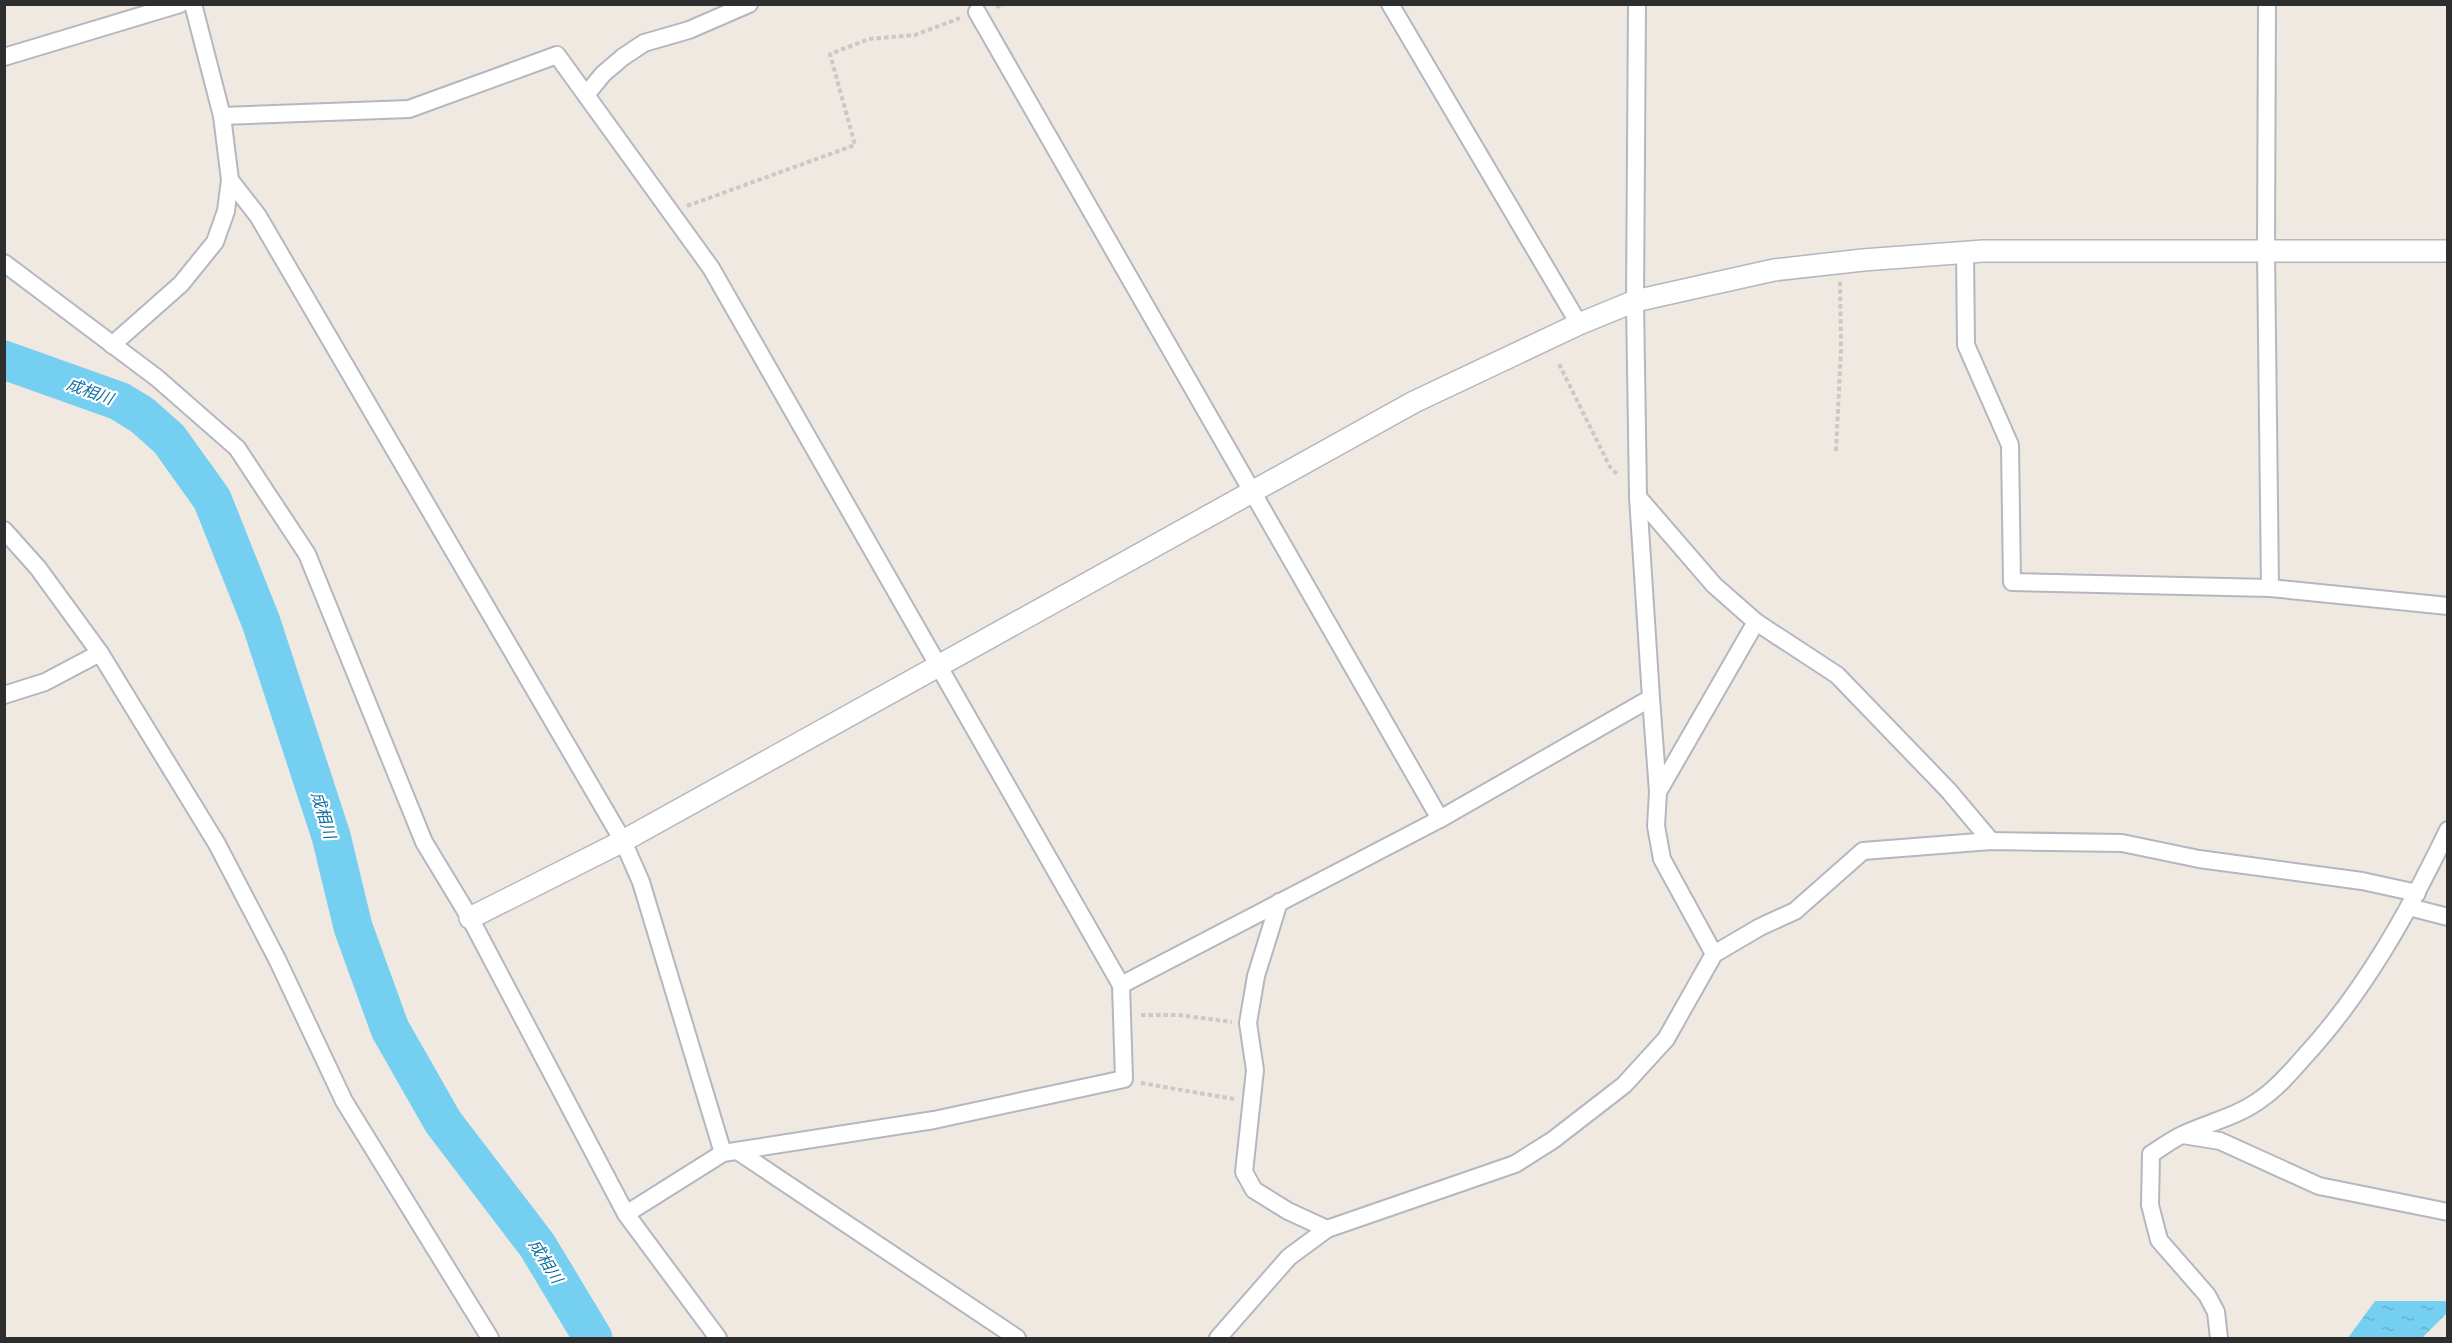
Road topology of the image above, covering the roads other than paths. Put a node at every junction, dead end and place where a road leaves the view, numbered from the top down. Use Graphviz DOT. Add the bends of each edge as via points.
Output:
graph roads {
  1 [pos="180,4"];
  2 [pos="193,4"];
  3 [pos="749,4"];
  4 [pos="1390,4"];
  5 [pos="1637,4"];
  6 [pos="2266,4"];
  7 [pos="977,12"];
  8 [pos="4,57"];
  9 [pos="586,95"];
  10 [pos="222,116"];
  11 [pos="230,180"];
  12 [pos="2448,251"];
  13 [pos="1965,252"];
  14 [pos="2266,252"];
  15 [pos="4,263"];
  16 [pos="1635,301"];
  17 [pos="1579,324"];
  18 [pos="112,345"];
  19 [pos="1253,491"];
  20 [pos="1638,497"];
  21 [pos="4,530"];
  22 [pos="2270,588"];
  23 [pos="2448,606"];
  24 [pos="1756,622"];
  25 [pos="100,653"];
  26 [pos="939,665"];
  27 [pos="4,695"];
  28 [pos="1651,698"];
  29 [pos="1658,792"];
  30 [pos="1440,819"];
  31 [pos="2448,830"];
  32 [pos="623,841"];
  33 [pos="1991,842"];
  34 [pos="2413,900"];
  35 [pos="1279,902"];
  36 [pos="2448,917"];
  37 [pos="470,918"];
  38 [pos="1714,954"];
  39 [pos="1121,985"];
  40 [pos="2182,1135"];
  41 [pos="731,1153"];
  42 [pos="2448,1212"];
  43 [pos="626,1214"];
  44 [pos="1327,1229"];
  45 [pos="490,1338"];
  46 [pos="718,1338"];
  47 [pos="1017,1338"];
  48 [pos="1218,1338"];
  49 [pos="2219,1338"];
  1 -- 8 [label="street"];
  2 -- 10 [label="street"];
  3 -- 9 [label="street" via="689,30 644,43 603,74"];
  4 -- 17 [label="street"];
  5 -- 16 [label="street"];
  6 -- 14 [label="street"];
  7 -- 19 [label="street"];
  9 -- 10 [label="street" via="557,55 409,109"];
  9 -- 26 [label="street" via="711,268"];
  10 -- 11 [label="street"];
  11 -- 18 [label="street" via="226,211 215,242 181,284"];
  11 -- 32 [label="street" via="258,216"];
  12 -- 14 [label="street"];
  13 -- 14 [label="street"];
  13 -- 16 [label="street" via="1774,270"];
  13 -- 22 [label="street" via="1966,345 2010,445 2012,582"];
  14 -- 22 [label="street"];
  15 -- 18 [label="street"];
  16 -- 17 [label="street"];
  16 -- 20 [label="street"];
  17 -- 19 [label="street" via="1414,402"];
  18 -- 37 [label="street" via="157,378 237,448 307,554 424,842"];
  19 -- 26 [label="street"];
  19 -- 30 [label="street"];
  20 -- 24 [label="street" via="1714,585"];
  20 -- 28 [label="street"];
  21 -- 25 [label="street" via="38,568"];
  22 -- 23 [label="street"];
  24 -- 29 [label="street"];
  24 -- 33 [label="street" via="1837,675 1948,790"];
  25 -- 27 [label="street" via="45,682"];
  25 -- 45 [label="street" via="217,844 344,1101"];
  26 -- 32 [label="street"];
  26 -- 39 [label="street"];
  28 -- 29 [label="street"];
  28 -- 30 [label="street"];
  29 -- 38 [label="street" via="1656,826 1662,859"];
  30 -- 35 [label="street"];
  31 -- 34 [label="street"];
  32 -- 37 [label="street"];
  32 -- 41 [label="street" via="641,882"];
  33 -- 34 [label="street" via="2122,843 2199,859 2362,880"];
  33 -- 38 [label="street" via="1863,850 1795,911"];
  34 -- 36 [label="street"];
  34 -- 40 [label="street" via="2334,1024 2295,1067 2262,1099 2230,1117"];
  35 -- 39 [label="street"];
  35 -- 44 [label="street" via="1256,976 1248,1023 1255,1070 1244,1172 1254,1190"];
  37 -- 43 [label="street"];
  38 -- 44 [label="street" via="1666,1039 1624,1085 1552,1140 1515,1164"];
  39 -- 41 [label="street" via="1124,1079 934,1120"];
  40 -- 42 [label="street" via="2220,1141 2319,1186"];
  40 -- 49 [label="street" via="2151,1154 2150,1205 2159,1240 2207,1295 2216,1312"];
  41 -- 43 [label="street"];
  41 -- 47 [label="street"];
  43 -- 46 [label="street"];
  44 -- 48 [label="street" via="1289,1257"];
}
